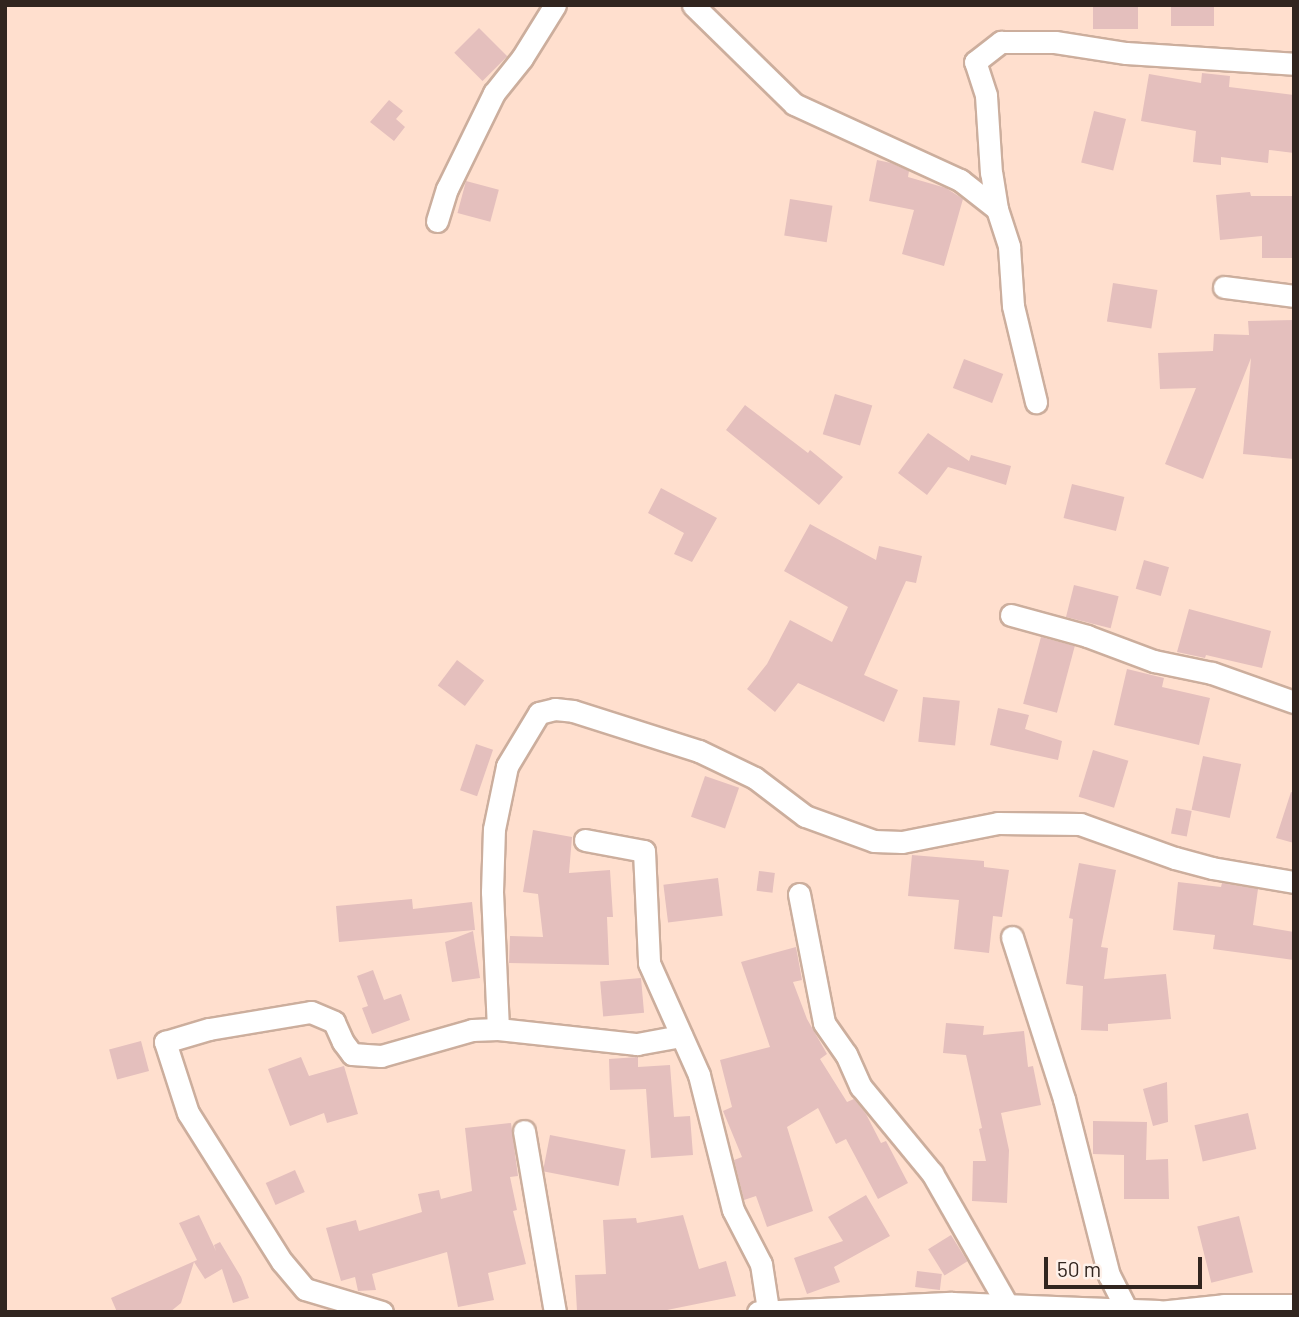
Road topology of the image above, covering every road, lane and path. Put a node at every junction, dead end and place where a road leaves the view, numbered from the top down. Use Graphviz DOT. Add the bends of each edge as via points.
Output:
graph roads {
  1 [pos="555,5"];
  2 [pos="693,5"];
  3 [pos="1294,64"];
  4 [pos="997,209"];
  5 [pos="437,221"];
  6 [pos="1224,287"];
  7 [pos="1294,296"];
  8 [pos="1036,402"];
  9 [pos="1011,615"];
  10 [pos="1294,702"];
  11 [pos="585,840"];
  12 [pos="1294,881"];
  13 [pos="799,894"];
  14 [pos="1012,937"];
  15 [pos="498,1028"];
  16 [pos="681,1036"];
  17 [pos="524,1131"];
  18 [pos="1294,1305"];
  19 [pos="1008,1306"];
  20 [pos="903,1308"];
  21 [pos="1126,1310"];
  22 [pos="763,1311"];
  23 [pos="1159,1311"];
  24 [pos="382,1312"];
  25 [pos="555,1312"];
  1 -- 5 [label="street" via="494,93 447,189"];
  2 -- 4 [label="street" via="793,104 960,180"];
  3 -- 4 [label="street" via="1001,42 975,62 986,96"];
  4 -- 8 [label="street" via="1009,247 1013,306"];
  6 -- 7 [label="street"];
  9 -- 10 [label="street" via="1154,661 1212,673"];
  11 -- 16 [label="street" via="644,851 649,963"];
  12 -- 15 [label="street" via="1188,861 1080,824 998,822 902,842 874,841 805,816 755,778 699,751 555,709 539,713 507,765 494,829"];
  13 -- 19 [label="street" via="824,1023 846,1054 861,1087 932,1173"];
  14 -- 21 [label="street" via="1064,1099 1110,1275"];
  15 -- 16 [label="street" via="637,1044"];
  15 -- 24 [label="street" via="472,1030 381,1056 352,1054 334,1022 311,1012 209,1029 166,1042 188,1113 282,1262 305,1289"];
  16 -- 22 [label="street" via="699,1075 733,1210 761,1264"];
  17 -- 25 [label="street"];
  18 -- 23 [label="street"];
  19 -- 20 [label="street"];
  19 -- 21 [label="street"];
  20 -- 22 [label="street"];
  21 -- 23 [label="street"];
}
